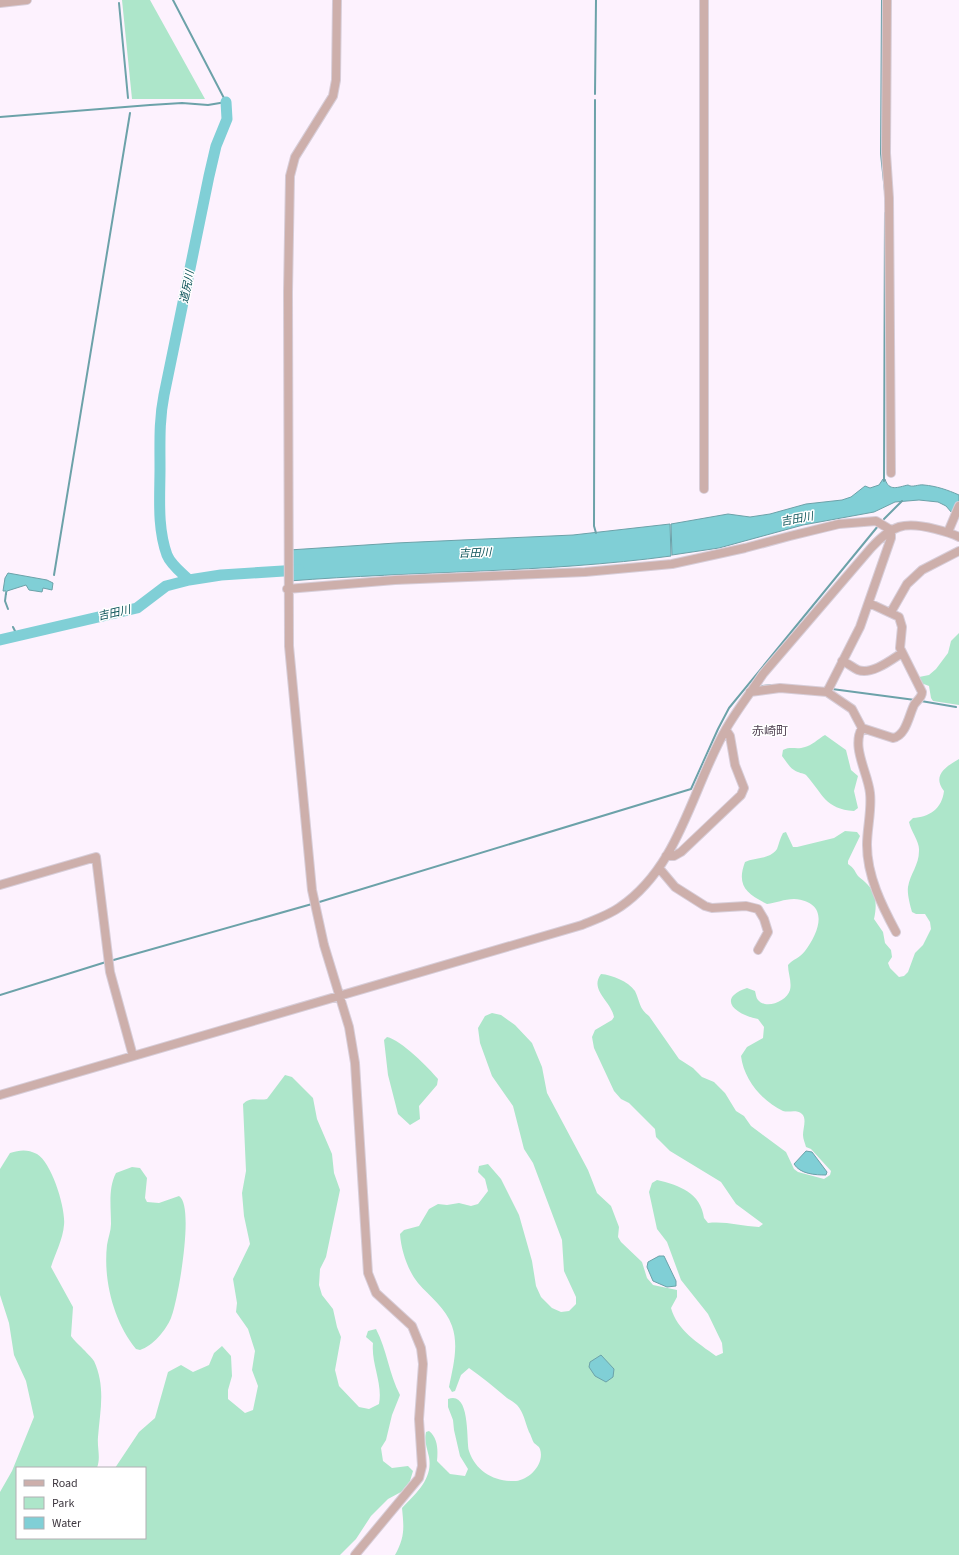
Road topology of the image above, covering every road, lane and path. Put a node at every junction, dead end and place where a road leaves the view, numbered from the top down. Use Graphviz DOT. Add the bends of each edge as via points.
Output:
graph roads {
  1 [pos="27,0"];
  2 [pos="337,0"];
  3 [pos="704,0"];
  4 [pos="887,0"];
  5 [pos="0,3"];
  6 [pos="890,473"];
  7 [pos="704,489"];
  8 [pos="959,506"];
  9 [pos="891,530"];
  10 [pos="949,530"];
  11 [pos="959,537"];
  12 [pos="959,551"];
  13 [pos="287,588"];
  14 [pos="869,603"];
  15 [pos="892,612"];
  16 [pos="902,654"];
  17 [pos="842,661"];
  18 [pos="828,689"];
  19 [pos="750,692"];
  20 [pos="862,728"];
  21 [pos="726,730"];
  22 [pos="666,856"];
  23 [pos="659,868"];
  24 [pos="0,885"];
  25 [pos="896,932"];
  26 [pos="758,950"];
  27 [pos="339,996"];
  28 [pos="133,1056"];
  29 [pos="0,1095"];
  30 [pos="355,1555"];
  1 -- 5 [label="street"];
  2 -- 13 [label="street" via="336,80 333,96 295,157 290,176"];
  3 -- 7 [label="street"];
  4 -- 6 [label="street" via="885,113 889,198"];
  8 -- 10 [label="street"];
  9 -- 10 [label="street" via="912,524"];
  9 -- 13 [label="street" via="876,521 839,524 672,564 585,572 395,580"];
  9 -- 14 [label="street" via="891,538"];
  9 -- 19 [label="street" via="871,548"];
  10 -- 11 [label="street"];
  12 -- 15 [label="street" via="922,570 907,584"];
  13 -- 27 [label="street" via="289,646 312,890"];
  14 -- 15 [label="street"];
  14 -- 17 [label="street"];
  15 -- 16 [label="street" via="902,623"];
  16 -- 17 [label="street" via="877,668 865,671"];
  16 -- 20 [label="street" via="922,692 909,720 897,738"];
  17 -- 18 [label="street"];
  18 -- 19 [label="street" via="780,688"];
  18 -- 20 [label="street" via="852,709"];
  19 -- 21 [label="street"];
  20 -- 25 [label="street" via="859,732 859,747 870,793 868,859 880,900"];
  21 -- 22 [label="street"];
  21 -- 22 [label="street" via="730,736 735,765 744,788 741,795 681,852 674,856"];
  22 -- 23 [label="street"];
  23 -- 26 [label="street" via="676,887 708,907 746,906 758,909 768,932"];
  23 -- 27 [label="street" via="633,898 619,908 582,925"];
  24 -- 28 [label="street" via="96,858 110,972"];
  27 -- 28 [label="street"];
  27 -- 30 [label="street" via="349,1027 355,1063 370,1281 379,1296 412,1326 420,1341 422,1355 419,1418 422,1466 419,1478"];
  28 -- 29 [label="street"];
}
